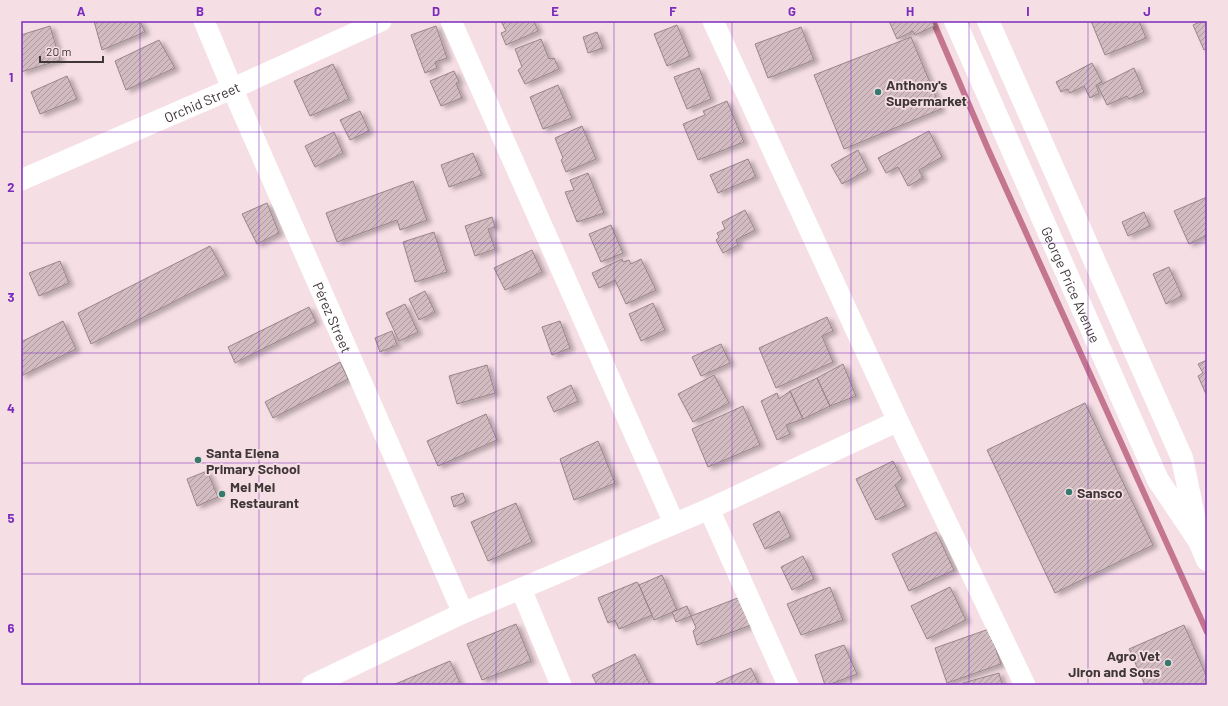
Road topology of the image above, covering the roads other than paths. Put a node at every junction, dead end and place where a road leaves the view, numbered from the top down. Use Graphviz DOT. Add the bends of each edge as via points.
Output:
graph roads {
  1 [pos="204,21"];
  2 [pos="381,21"];
  3 [pos="451,21"];
  4 [pos="713,21"];
  5 [pos="955,21"];
  6 [pos="988,21"];
  7 [pos="232,88"];
  8 [pos="21,180"];
  9 [pos="898,421"];
  10 [pos="709,509"];
  11 [pos="674,523"];
  12 [pos="1203,551"];
  13 [pos="520,589"];
  14 [pos="463,614"];
  15 [pos="312,685"];
  16 [pos="561,685"];
  17 [pos="788,685"];
  18 [pos="1025,685"];
  1 -- 7 [label="street, Pérez Street"];
  2 -- 7 [label="street, Orchid Street"];
  3 -- 11 [label="street"];
  4 -- 9 [label="street"];
  5 -- 12 [label="main road, George Price Avenue" via="1158,480"];
  6 -- 12 [label="main road, George Price Avenue" via="1182,458"];
  7 -- 8 [label="street, Orchid Street"];
  7 -- 14 [label="street, Pérez Street"];
  9 -- 10 [label="street"];
  9 -- 18 [label="street"];
  10 -- 11 [label="street"];
  10 -- 17 [label="street"];
  11 -- 13 [label="street"];
  13 -- 14 [label="street"];
  13 -- 16 [label="street"];
  14 -- 15 [label="street"];
}
